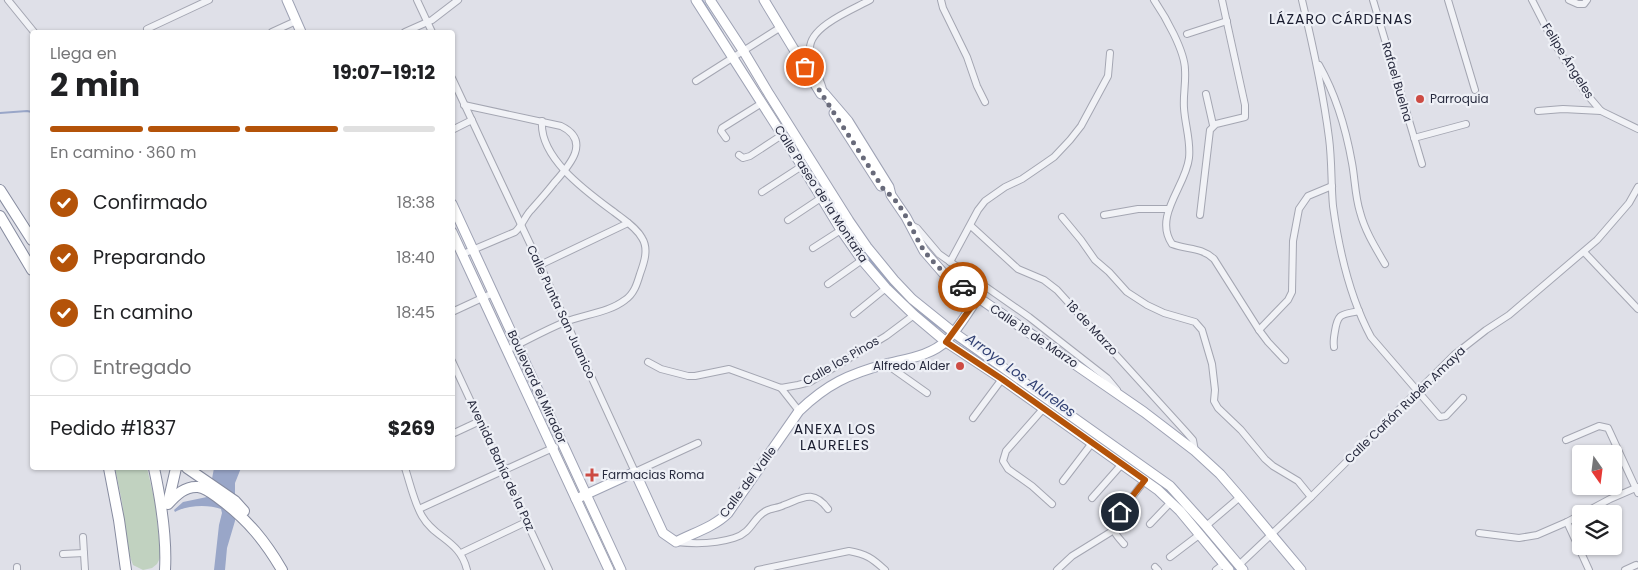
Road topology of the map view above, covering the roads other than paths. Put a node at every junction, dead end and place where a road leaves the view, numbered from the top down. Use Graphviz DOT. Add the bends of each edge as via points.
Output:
graph roads {
  1 [pos="8,0"];
  2 [pos="209,0"];
  3 [pos="286,0"];
  4 [pos="417,0"];
  5 [pos="458,0"];
  6 [pos="696,0"];
  7 [pos="710,0"];
  8 [pos="764,0"];
  9 [pos="870,0"];
  10 [pos="940,0"];
  11 [pos="1154,0"];
  12 [pos="1222,0"];
  13 [pos="1302,0"];
  14 [pos="1373,0"];
  15 [pos="1448,0"];
  16 [pos="1532,0"];
  17 [pos="1570,0"];
  18 [pos="1587,0"];
  19 [pos="296,21"];
  20 [pos="1227,21"];
  21 [pos="428,23"];
  22 [pos="781,27"];
  23 [pos="147,29"];
  24 [pos="32,30"];
  25 [pos="276,30"];
  26 [pos="300,30"];
  27 [pos="410,30"];
  28 [pos="431,30"];
  29 [pos="1187,34"];
  30 [pos="1110,53"];
  31 [pos="738,55"];
  32 [pos="1317,62"];
  33 [pos="696,81"];
  34 [pos="455,85"];
  35 [pos="1475,90"];
  36 [pos="822,93"];
  37 [pos="1206,94"];
  38 [pos="985,102"];
  39 [pos="762,103"];
  40 [pos="464,105"];
  41 [pos="1538,111"];
  42 [pos="1601,111"];
  43 [pos="472,120"];
  44 [pos="542,121"];
  45 [pos="1466,124"];
  46 [pos="1213,125"];
  47 [pos="455,128"];
  48 [pos="1638,129"];
  49 [pos="782,135"];
  50 [pos="726,138"];
  51 [pos="1414,138"];
  52 [pos="739,155"];
  53 [pos="1422,164"];
  54 [pos="802,166"];
  55 [pos="565,170"];
  56 [pos="1332,186"];
  57 [pos="1638,187"];
  58 [pos="0,190"];
  59 [pos="762,192"];
  60 [pos="821,198"];
  61 [pos="1168,209"];
  62 [pos="455,210"];
  63 [pos="1104,215"];
  64 [pos="1200,215"];
  65 [pos="0,216"];
  66 [pos="1062,217"];
  67 [pos="788,220"];
  68 [pos="628,223"];
  69 [pos="910,224"];
  70 [pos="521,225"];
  71 [pos="971,226"];
  72 [pos="841,230"];
  73 [pos="30,237"];
  74 [pos="455,238"];
  75 [pos="813,248"];
  76 [pos="474,250"];
  77 [pos="1584,252"];
  78 [pos="463,254"];
  79 [pos="862,260"];
  80 [pos="950,262"];
  81 [pos="1385,264"];
  82 [pos="540,265"];
  83 [pos="30,266"];
  84 [pos="828,284"];
  85 [pos="886,288"];
  86 [pos="493,292"];
  87 [pos="483,298"];
  88 [pos="978,298"];
  89 [pos="1638,310"];
  90 [pos="455,311"];
  91 [pos="1359,311"];
  92 [pos="854,314"];
  93 [pos="914,315"];
  94 [pos="565,322"];
  95 [pos="1259,330"];
  96 [pos="950,337"];
  97 [pos="518,345"];
  98 [pos="1334,347"];
  99 [pos="507,350"];
  100 [pos="1285,360"];
  101 [pos="648,362"];
  102 [pos="886,364"];
  103 [pos="455,371"];
  104 [pos="1002,379"];
  105 [pos="780,388"];
  106 [pos="1418,390"];
  107 [pos="926,393"];
  108 [pos="1463,398"];
  109 [pos="1125,399"];
  110 [pos="1043,409"];
  111 [pos="799,411"];
  112 [pos="973,418"];
  113 [pos="480,421"];
  114 [pos="455,433"];
  115 [pos="1566,440"];
  116 [pos="563,443"];
  117 [pos="698,443"];
  118 [pos="1092,443"];
  119 [pos="552,448"];
  120 [pos="1195,451"];
  121 [pos="1122,464"];
  122 [pos="108,470"];
  123 [pos="154,470"];
  124 [pos="176,470"];
  125 [pos="189,470"];
  126 [pos="406,470"];
  127 [pos="503,470"];
  128 [pos="635,472"];
  129 [pos="1145,480"];
  130 [pos="1063,481"];
  131 [pos="207,486"];
  132 [pos="1637,489"];
  133 [pos="587,494"];
  134 [pos="1240,497"];
  135 [pos="1311,497"];
  136 [pos="1092,498"];
  137 [pos="576,499"];
  138 [pos="1171,502"];
  139 [pos="168,504"];
  140 [pos="1052,504"];
  141 [pos="419,509"];
  142 [pos="828,509"];
  143 [pos="526,522"];
  144 [pos="1567,522"];
  145 [pos="1150,524"];
  146 [pos="1206,526"];
  147 [pos="164,527"];
  148 [pos="1114,530"];
  149 [pos="1478,533"];
  150 [pos="1199,535"];
  151 [pos="83,536"];
  152 [pos="1271,536"];
  153 [pos="676,542"];
  154 [pos="1124,544"];
  155 [pos="84,553"];
  156 [pos="461,553"];
  157 [pos="63,554"];
  158 [pos="1170,557"];
  159 [pos="1636,565"];
  160 [pos="1241,567"];
  161 [pos="1223,568"];
  162 [pos="85,570"];
  163 [pos="126,570"];
  164 [pos="165,570"];
  165 [pos="282,570"];
  166 [pos="288,570"];
  167 [pos="467,570"];
  168 [pos="549,570"];
  169 [pos="609,570"];
  170 [pos="621,570"];
  171 [pos="758,570"];
  172 [pos="885,570"];
  173 [pos="1057,570"];
  174 [pos="1300,570"];
  175 [pos="1589,570"];
  176 [pos="1625,570"];
  1 -- 24 [label="street"];
  2 -- 23 [label="street"];
  3 -- 19 [label="main road"];
  4 -- 21 [label="street"];
  5 -- 21 [label="street"];
  6 -- 31 [label="main road, Calle Paseo de la Montaña"];
  7 -- 31 [label="main road"];
  8 -- 22 [label="main road, Calle 18 de Marzo"];
  9 -- 36 [label="street" via="824,25 814,37 810,48 822,82"];
  10 -- 38 [label="street"];
  11 -- 61 [label="street" via="1172,31 1185,70 1184,106 1190,156"];
  12 -- 20 [label="street"];
  13 -- 32 [label="street"];
  14 -- 51 [label="street, Rafael Buelna"];
  15 -- 35 [label="street"];
  16 -- 42 [label="street, Felipe Ángeles" via="1584,91"];
  17 -- 18 [label="street" via="1584,4"];
  19 -- 25 [label="street"];
  19 -- 26 [label="main road"];
  20 -- 29 [label="street"];
  20 -- 46 [label="street" via="1245,117"];
  21 -- 27 [label="street"];
  21 -- 28 [label="street"];
  22 -- 31 [label="street"];
  22 -- 36 [label="main road, Calle 18 de Marzo"];
  30 -- 71 [label="street" via="1108,76 1070,140 1054,157 985,201"];
  31 -- 33 [label="street"];
  31 -- 39 [label="main road, Calle Paseo de la Montaña"];
  31 -- 96 [label="main road, Calle Paseo de la Montaña" via="784,118 867,247 894,280"];
  32 -- 56 [label="street" via="1332,161"];
  32 -- 81 [label="street" via="1326,77 1346,132 1360,213"];
  34 -- 40 [label="street, Calle Punta San Juanico"];
  36 -- 69 [label="main road, Calle 18 de Marzo" via="848,121"];
  37 -- 46 [label="street"];
  39 -- 49 [label="main road, Calle Paseo de la Montaña"];
  39 -- 50 [label="street" via="722,128"];
  40 -- 43 [label="street, Calle Punta San Juanico"];
  40 -- 44 [label="street"];
  41 -- 42 [label="street" via="1563,108"];
  42 -- 48 [label="street, Felipe Ángeles"];
  43 -- 47 [label="street"];
  43 -- 70 [label="street, Calle Punta San Juanico"];
  44 -- 55 [label="street" via="543,138 555,160"];
  44 -- 55 [label="street" via="561,126 573,134 575,153"];
  45 -- 51 [label="street"];
  46 -- 64 [label="street"];
  49 -- 52 [label="street" via="747,158"];
  49 -- 54 [label="main road, Calle Paseo de la Montaña"];
  51 -- 53 [label="street, Rafael Buelna"];
  54 -- 59 [label="street"];
  54 -- 60 [label="main road, Calle Paseo de la Montaña"];
  55 -- 68 [label="street"];
  55 -- 70 [label="street"];
  56 -- 91 [label="street" via="1339,241"];
  56 -- 95 [label="street" via="1308,196 1299,208 1293,241 1292,292"];
  57 -- 77 [label="street, Calle Cañón Rubén Amaya" via="1622,211"];
  58 -- 73 [label="highway"];
  60 -- 67 [label="street"];
  60 -- 72 [label="main road, Calle Paseo de la Montaña"];
  61 -- 63 [label="street" via="1138,209"];
  61 -- 95 [label="street" via="1167,234 1172,244 1200,250 1214,259"];
  62 -- 76 [label="main road, Boulevard el Mirador"];
  65 -- 83 [label="highway"];
  66 -- 135 [label="street" via="1095,260 1127,292 1164,313 1199,325 1212,364 1214,401 1218,408 1269,462 1298,481"];
  68 -- 82 [label="street"];
  68 -- 94 [label="street" via="642,238 646,250 633,292 611,308"];
  69 -- 80 [label="street, Calle 18 de Marzo"];
  69 -- 88 [label="main road, Calle 18 de Marzo" via="924,250 944,274"];
  70 -- 76 [label="street" via="515,232"];
  70 -- 82 [label="street, Calle Punta San Juanico"];
  71 -- 80 [label="street"];
  71 -- 120 [label="street, 18 de Marzo" via="1018,269 1044,280 1057,290 1193,440"];
  72 -- 75 [label="street"];
  72 -- 79 [label="main road, Calle Paseo de la Montaña"];
  74 -- 78 [label="main road, Boulevard el Mirador"];
  76 -- 78 [label="street"];
  76 -- 86 [label="main road, Boulevard el Mirador"];
  77 -- 89 [label="street"];
  77 -- 106 [label="street, Calle Cañón Rubén Amaya" via="1509,315 1454,355"];
  78 -- 87 [label="main road, Boulevard el Mirador"];
  79 -- 84 [label="street"];
  79 -- 85 [label="main road, Calle Paseo de la Montaña"];
  80 -- 109 [label="street, Calle 18 de Marzo" via="1106,378"];
  82 -- 94 [label="street, Calle Punta San Juanico"];
  85 -- 92 [label="street"];
  85 -- 93 [label="main road, Calle Paseo de la Montaña"];
  86 -- 87 [label="street"];
  86 -- 97 [label="main road, Boulevard el Mirador"];
  87 -- 90 [label="street"];
  87 -- 99 [label="main road, Boulevard el Mirador"];
  88 -- 96 [label="main road, Calle del Valle"];
  88 -- 109 [label="main road, Calle 18 de Marzo"];
  91 -- 98 [label="street" via="1344,314 1337,320"];
  91 -- 106 [label="street" via="1371,337"];
  93 -- 96 [label="main road, Calle Paseo de la Montaña"];
  93 -- 105 [label="street, Calle los Pinos" via="810,382"];
  94 -- 97 [label="street"];
  94 -- 128 [label="street, Calle Punta San Juanico"];
  95 -- 100 [label="street"];
  96 -- 102 [label="main road, Calle del Valle" via="924,354"];
  96 -- 104 [label="main road, Calle Paseo de la Montaña"];
  96 -- 146 [label="main road, Calle Paseo de la Montaña" via="1158,477"];
  97 -- 99 [label="street"];
  97 -- 116 [label="main road, Boulevard el Mirador"];
  99 -- 119 [label="main road, Boulevard el Mirador"];
  101 -- 105 [label="street" via="688,376 729,369"];
  102 -- 107 [label="street"];
  102 -- 111 [label="main road, Calle del Valle" via="835,382"];
  103 -- 113 [label="street, Avenida Bahía de la Paz"];
  104 -- 110 [label="main road, Calle Paseo de la Montaña"];
  104 -- 112 [label="street"];
  105 -- 111 [label="street"];
  106 -- 108 [label="street" via="1443,417"];
  106 -- 135 [label="street, Calle Cañón Rubén Amaya"];
  109 -- 120 [label="main road, Calle 18 de Marzo"];
  110 -- 118 [label="main road, Calle Paseo de la Montaña"];
  110 -- 140 [label="street" via="1006,451 1003,461 1008,469"];
  111 -- 153 [label="main road, Calle del Valle" via="728,513 721,520"];
  113 -- 114 [label="street"];
  113 -- 127 [label="street, Avenida Bahía de la Paz"];
  115 -- 132 [label="street" via="1599,426 1608,428"];
  116 -- 119 [label="street"];
  116 -- 133 [label="main road, Boulevard el Mirador"];
  117 -- 128 [label="street"];
  118 -- 121 [label="main road, Calle Paseo de la Montaña"];
  118 -- 130 [label="street"];
  119 -- 127 [label="street"];
  119 -- 137 [label="main road, Boulevard el Mirador"];
  120 -- 134 [label="main road, Calle 18 de Marzo"];
  121 -- 129 [label="main road, Calle Paseo de la Montaña"];
  121 -- 136 [label="street"];
  122 -- 163 [label="highway"];
  123 -- 147 [label="highway"];
  124 -- 139 [label="highway"];
  125 -- 131 [label="highway"];
  126 -- 141 [label="street"];
  127 -- 141 [label="street"];
  127 -- 143 [label="street, Avenida Bahía de la Paz"];
  128 -- 133 [label="main road"];
  128 -- 153 [label="main road, Calle Punta San Juanico" via="663,533"];
  129 -- 138 [label="main road, Calle Paseo de la Montaña"];
  129 -- 148 [label="street" via="1114,521"];
  131 -- 139 [label="highway" via="185,489"];
  131 -- 165 [label="highway" via="267,544"];
  131 -- 166 [label="highway" via="235,501 271,541"];
  132 -- 144 [label="street"];
  133 -- 137 [label="main road"];
  133 -- 170 [label="main road, Boulevard el Mirador"];
  134 -- 146 [label="street"];
  134 -- 152 [label="main road, Calle 18 de Marzo"];
  135 -- 152 [label="street, Calle Cañón Rubén Amaya"];
  137 -- 169 [label="main road, Boulevard el Mirador"];
  138 -- 145 [label="street"];
  138 -- 150 [label="main road, Calle Paseo de la Montaña"];
  139 -- 147 [label="highway"];
  141 -- 156 [label="street" via="429,525"];
  142 -- 153 [label="street" via="817,498 803,496 766,511 751,528 734,538 706,543"];
  143 -- 156 [label="street"];
  143 -- 168 [label="street, Avenida Bahía de la Paz"];
  144 -- 149 [label="street" via="1523,538"];
  144 -- 175 [label="street"];
  146 -- 160 [label="main road, Calle Paseo de la Montaña"];
  147 -- 164 [label="highway"];
  148 -- 154 [label="street"];
  148 -- 173 [label="street" via="1072,556"];
  150 -- 158 [label="street"];
  150 -- 161 [label="main road, Calle Paseo de la Montaña"];
  151 -- 155 [label="street"];
  152 -- 160 [label="street, Calle Cañón Rubén Amaya"];
  152 -- 174 [label="main road, Calle 18 de Marzo"];
  155 -- 157 [label="street"];
  155 -- 162 [label="street"];
  156 -- 167 [label="street"];
  159 -- 176 [label="street"];
  171 -- 172 [label="street" via="849,551 863,553"];
}
